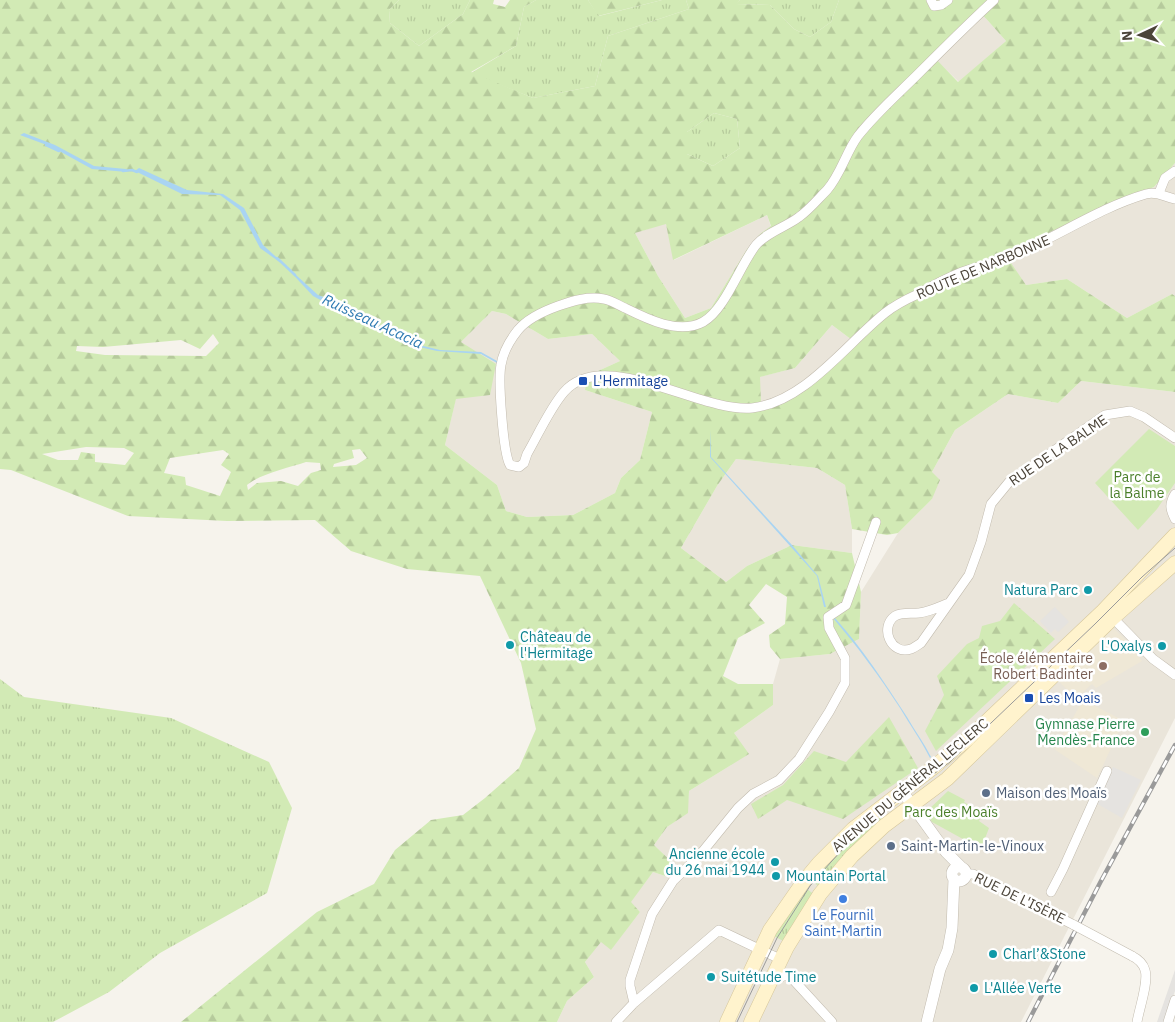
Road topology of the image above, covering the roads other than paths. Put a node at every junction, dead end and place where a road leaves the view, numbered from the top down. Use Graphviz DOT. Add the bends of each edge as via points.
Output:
graph roads {
  1 [pos="931,0"];
  2 [pos="948,0"];
  3 [pos="994,0"];
  4 [pos="1175,172"];
  5 [pos="1159,193"];
  6 [pos="1175,199"];
  7 [pos="1175,438"];
  8 [pos="1175,494"];
  9 [pos="1175,519"];
  10 [pos="876,522"];
  11 [pos="1175,535"];
  12 [pos="1175,563"];
  13 [pos="949,603"];
  14 [pos="1113,618"];
  15 [pos="1175,674"];
  16 [pos="1107,771"];
  17 [pos="902,791"];
  18 [pos="913,804"];
  19 [pos="959,874"];
  20 [pos="1051,892"];
  21 [pos="761,949"];
  22 [pos="780,959"];
  23 [pos="781,977"];
  24 [pos="1175,1000"];
  25 [pos="634,1003"];
  26 [pos="616,1022"];
  27 [pos="727,1022"];
  28 [pos="751,1022"];
  29 [pos="832,1022"];
  30 [pos="927,1022"];
  31 [pos="1137,1022"];
  32 [pos="1168,1022"];
  1 -- 2 [label="street" via="934,6"];
  3 -- 5 [label="street, ROUTE DE NARBONNE" via="875,116 857,138 828,188 808,210 758,243 742,264 728,292 704,322 673,326 655,322 606,299 591,298 551,308 518,329 501,362 505,450 510,465 519,467 524,463 564,392 575,384 588,379 619,376 725,406 762,406 811,380 886,312 906,300 963,272 997,262 1030,247 1107,208"];
  4 -- 5 [label="street" via="1165,178"];
  5 -- 6 [label="street"];
  7 -- 13 [label="street, RUE DE LA BALME" via="1130,411 1105,415 1009,482 991,504 968,575"];
  8 -- 9 [label="street" via="1170,508"];
  10 -- 25 [label="street" via="846,604 828,617 829,628 845,658 845,683 799,759 778,780 753,794 673,881 652,914 630,980"];
  11 -- 17 [label="main road, AVENUE DU GÉNÉRAL LECLERC" via="1103,611 969,738"];
  12 -- 14 [label="main road, AVENUE DU GÉNÉRAL LECLERC"];
  13 -- 13 [label="street, RUE DE LA BALME" via="920,613 895,616 888,627 891,643 906,650 921,643"];
  14 -- 15 [label="street" via="1153,659"];
  14 -- 18 [label="main road, AVENUE DU GÉNÉRAL LECLERC" via="946,779"];
  16 -- 20 [label="street"];
  17 -- 18 [label="street"];
  17 -- 21 [label="main road, AVENUE DU GÉNÉRAL LECLERC" via="852,829 819,863 770,930"];
  18 -- 19 [label="street"];
  18 -- 22 [label="main road, AVENUE DU GÉNÉRAL LECLERC" via="867,840 836,873"];
  19 -- 30 [label="street" via="948,950"];
  19 -- 31 [label="street, RUE DE L'ISÈRE, bridge" via="973,874 1139,960 1146,977"];
  21 -- 22 [label="street"];
  21 -- 25 [label="street" via="719,930"];
  21 -- 27 [label="main road, AVENUE DU GÉNÉRAL LECLERC"];
  22 -- 28 [label="main road, AVENUE DU GÉNÉRAL LECLERC"];
  23 -- 29 [label="street" via="788,974"];
  24 -- 32 [label="street"];
  25 -- 26 [label="street"];
}
